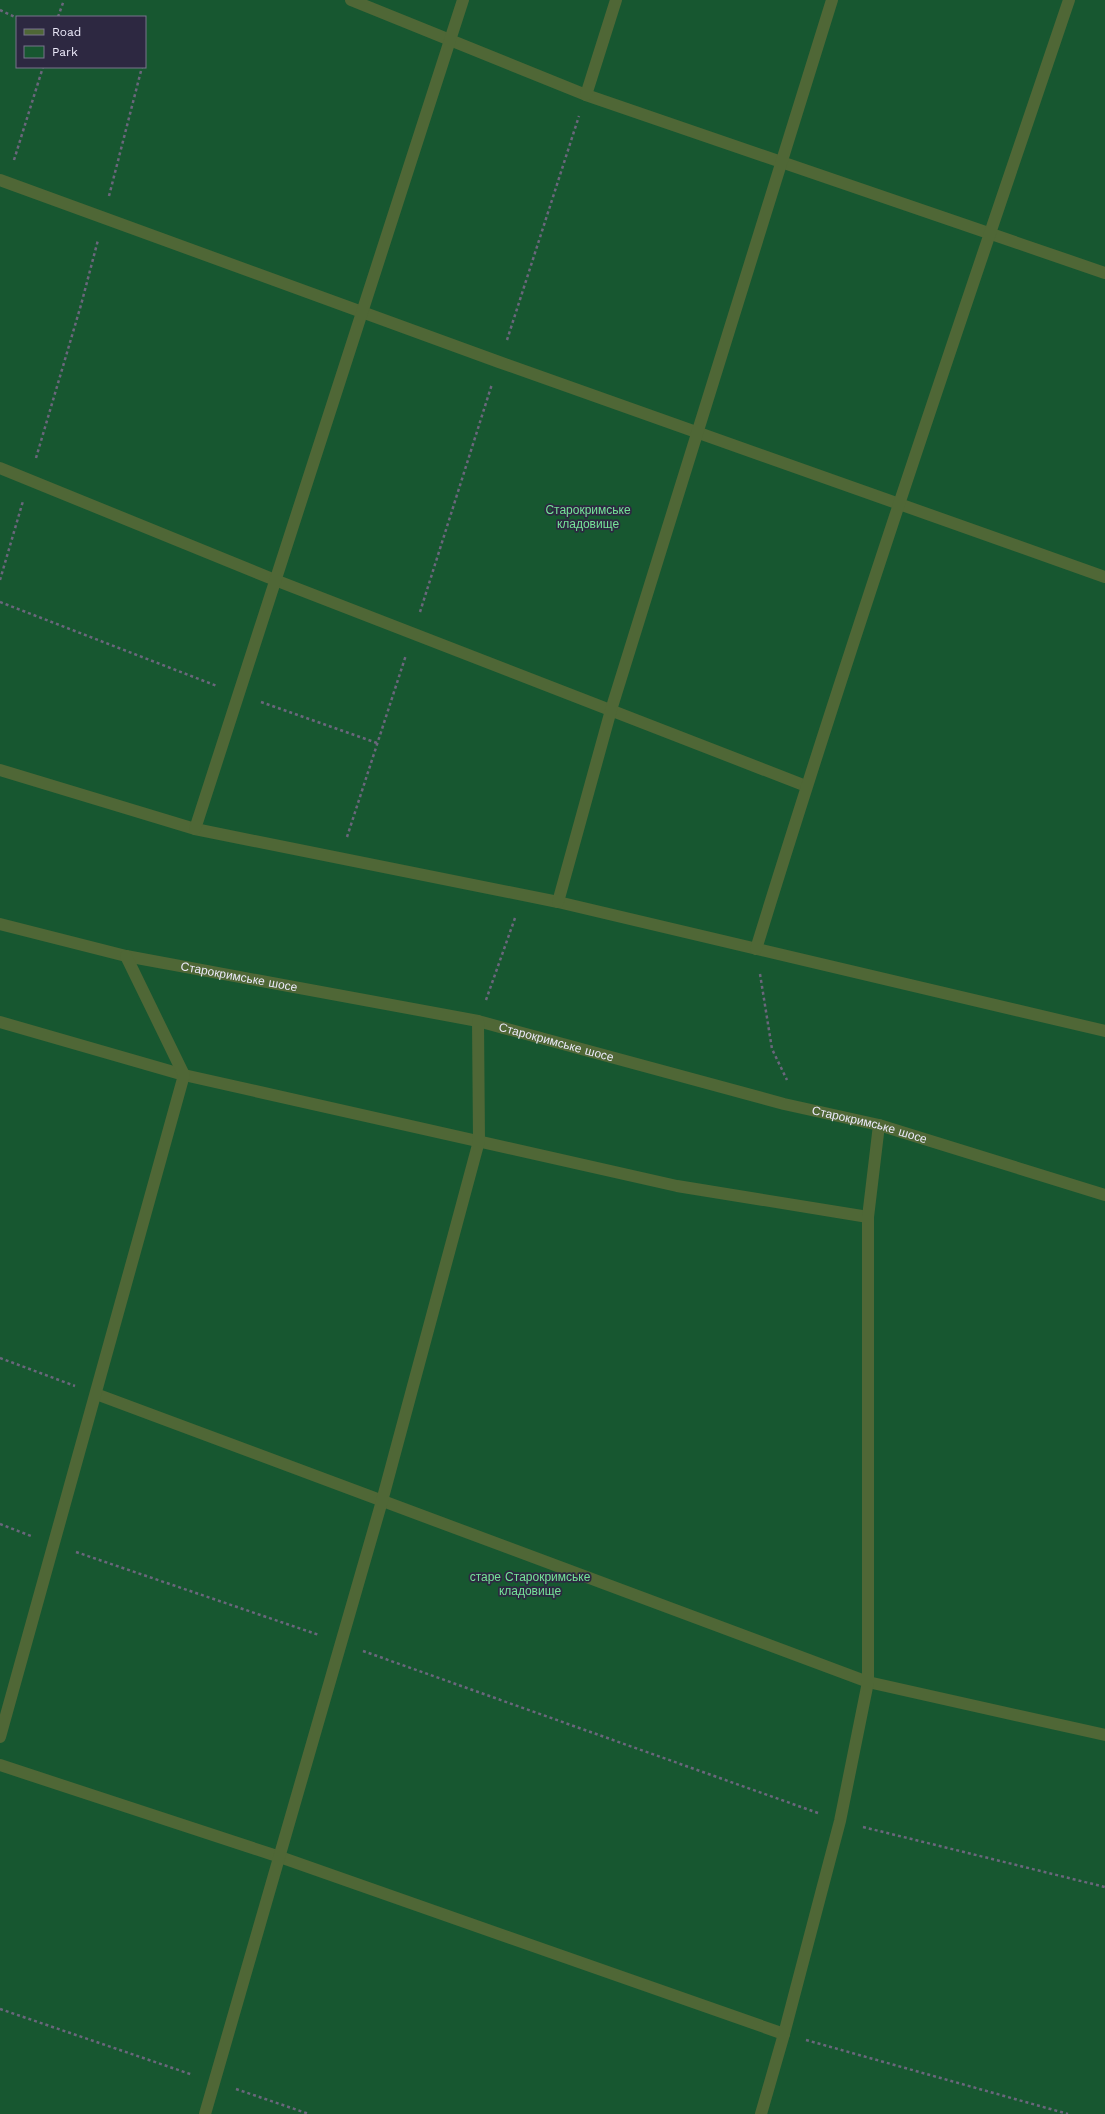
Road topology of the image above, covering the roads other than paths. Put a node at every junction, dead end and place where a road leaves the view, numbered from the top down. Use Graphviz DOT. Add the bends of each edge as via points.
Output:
graph roads {
  1 [pos="351,0"];
  2 [pos="463,0"];
  3 [pos="616,0"];
  4 [pos="832,0"];
  5 [pos="1069,0"];
  6 [pos="450,40"];
  7 [pos="586,95"];
  8 [pos="782,162"];
  9 [pos="4,181"];
  10 [pos="990,234"];
  11 [pos="1105,274"];
  12 [pos="362,312"];
  13 [pos="697,432"];
  14 [pos="0,468"];
  15 [pos="899,504"];
  16 [pos="1105,577"];
  17 [pos="275,580"];
  18 [pos="611,710"];
  19 [pos="0,770"];
  20 [pos="806,786"];
  21 [pos="195,830"];
  22 [pos="558,902"];
  23 [pos="0,924"];
  24 [pos="756,949"];
  25 [pos="126,956"];
  26 [pos="478,1021"];
  27 [pos="0,1022"];
  28 [pos="1105,1031"];
  29 [pos="184,1075"];
  30 [pos="879,1125"];
  31 [pos="479,1141"];
  32 [pos="1105,1195"];
  33 [pos="868,1216"];
  34 [pos="96,1394"];
  35 [pos="382,1501"];
  36 [pos="868,1682"];
  37 [pos="1105,1735"];
  38 [pos="0,1737"];
  39 [pos="0,1765"];
  40 [pos="280,1857"];
  41 [pos="784,2034"];
  42 [pos="206,2114"];
  43 [pos="761,2114"];
  1 -- 6 [label="street"];
  2 -- 6 [label="street"];
  3 -- 7 [label="street"];
  4 -- 8 [label="street"];
  5 -- 10 [label="street"];
  6 -- 7 [label="street"];
  6 -- 12 [label="street"];
  7 -- 8 [label="street"];
  8 -- 10 [label="street"];
  8 -- 13 [label="street"];
  9 -- 12 [label="street"];
  10 -- 11 [label="street"];
  10 -- 15 [label="street"];
  12 -- 13 [label="street"];
  12 -- 17 [label="street"];
  13 -- 15 [label="street"];
  13 -- 18 [label="street"];
  14 -- 17 [label="street"];
  15 -- 16 [label="street"];
  15 -- 20 [label="street"];
  17 -- 18 [label="street"];
  17 -- 21 [label="street"];
  18 -- 20 [label="street"];
  18 -- 22 [label="street"];
  19 -- 21 [label="street"];
  20 -- 24 [label="street"];
  21 -- 22 [label="street"];
  22 -- 24 [label="street"];
  23 -- 25 [label="street, Старокримське шосе"];
  24 -- 28 [label="street"];
  25 -- 26 [label="street, Старокримське шосе"];
  25 -- 29 [label="street"];
  26 -- 30 [label="street, Старокримське шосе" via="784,1104"];
  26 -- 31 [label="street"];
  27 -- 29 [label="street"];
  29 -- 31 [label="street"];
  29 -- 34 [label="street"];
  30 -- 32 [label="street, Старокримське шосе"];
  30 -- 33 [label="street"];
  31 -- 33 [label="street" via="677,1186"];
  31 -- 35 [label="street"];
  33 -- 36 [label="street"];
  34 -- 35 [label="street"];
  34 -- 38 [label="street"];
  35 -- 36 [label="street"];
  35 -- 40 [label="street"];
  36 -- 37 [label="street"];
  36 -- 41 [label="street" via="840,1821"];
  39 -- 40 [label="street"];
  40 -- 41 [label="street"];
  40 -- 42 [label="street"];
  41 -- 43 [label="street"];
}
